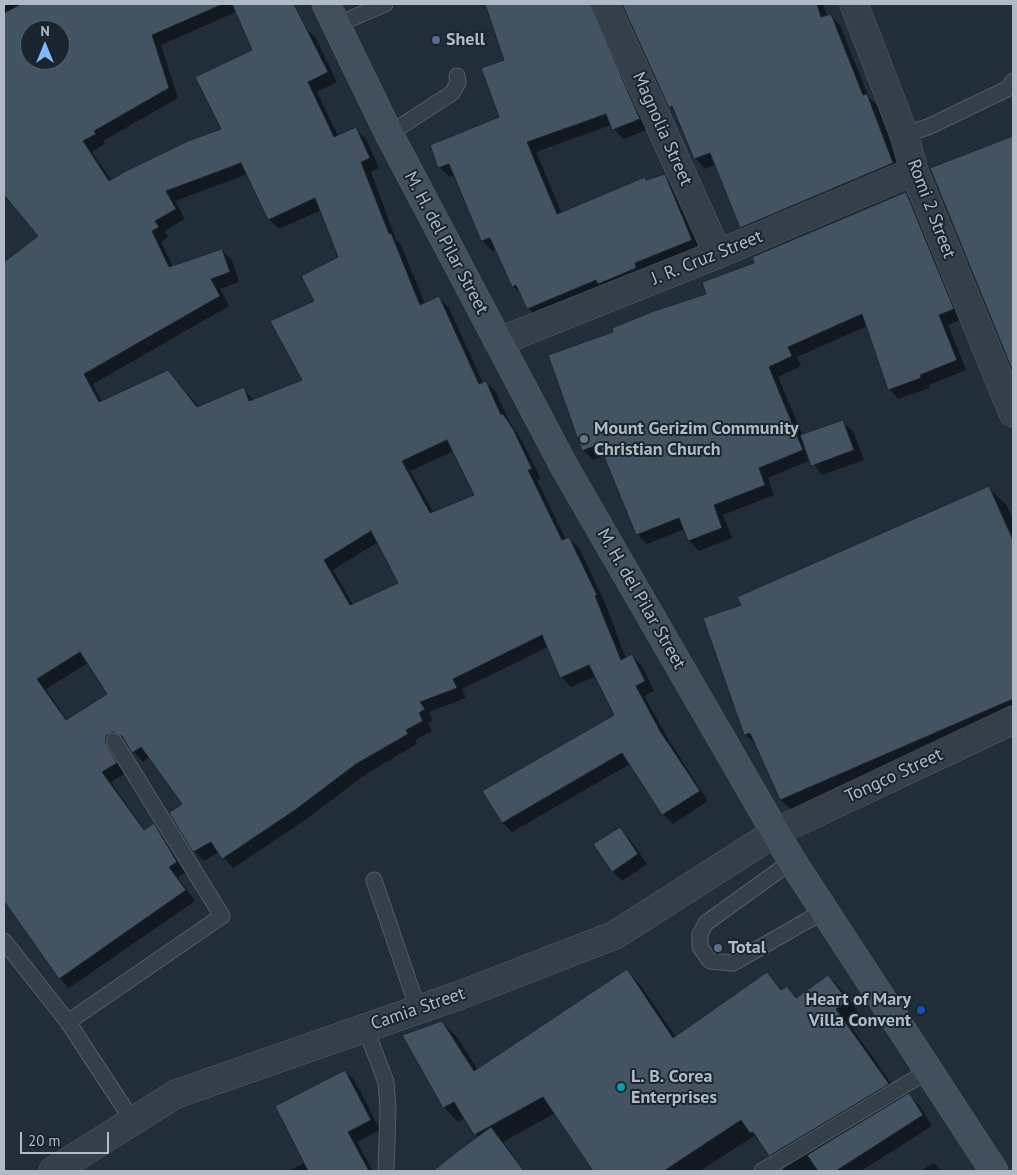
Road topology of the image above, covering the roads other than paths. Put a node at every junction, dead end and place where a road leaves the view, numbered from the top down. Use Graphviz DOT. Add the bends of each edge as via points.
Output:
graph roads {
  1 [pos="384,4"];
  2 [pos="605,4"];
  3 [pos="854,4"];
  4 [pos="331,14"];
  5 [pos="457,76"];
  6 [pos="1013,81"];
  7 [pos="389,134"];
  8 [pos="904,134"];
  9 [pos="914,171"];
  10 [pos="718,254"];
  11 [pos="498,342"];
  12 [pos="1013,413"];
  13 [pos="1013,720"];
  14 [pos="114,741"];
  15 [pos="776,832"];
  16 [pos="792,861"];
  17 [pos="374,880"];
  18 [pos="824,911"];
  19 [pos="4,941"];
  20 [pos="418,1009"];
  21 [pos="68,1022"];
  22 [pos="365,1027"];
  23 [pos="928,1071"];
  24 [pos="132,1120"];
  25 [pos="53,1171"];
  26 [pos="386,1171"];
  27 [pos="762,1171"];
  28 [pos="994,1171"];
  1 -- 4 [label="lane"];
  2 -- 10 [label="street, Magnolia Street"];
  3 -- 8 [label="street, Romi 2 Street"];
  4 -- 7 [label="main road, M. H. del Pilar Street"];
  5 -- 7 [label="lane" via="458,83 452,93"];
  6 -- 8 [label="lane" via="1010,88 928,127"];
  7 -- 11 [label="main road, M. H. del Pilar Street"];
  8 -- 9 [label="street, Romi 2 Street"];
  9 -- 10 [label="street, J. R. Cruz Street"];
  9 -- 12 [label="street, Romi 2 Street"];
  10 -- 11 [label="street, J. R. Cruz Street"];
  11 -- 15 [label="main road, M. H. del Pilar Street" via="565,468"];
  13 -- 15 [label="street, Tongco Street"];
  14 -- 21 [label="lane" via="222,916"];
  15 -- 16 [label="main road, M. H. del Pilar Street"];
  15 -- 20 [label="street, Camia Street" via="615,935"];
  16 -- 18 [label="main road, M. H. del Pilar Street"];
  16 -- 18 [label="lane" via="706,923 700,934 700,947 710,961 732,964"];
  17 -- 20 [label="lane"];
  18 -- 23 [label="main road, M. H. del Pilar Street"];
  19 -- 21 [label="lane"];
  20 -- 22 [label="street, Camia Street"];
  21 -- 24 [label="lane"];
  22 -- 24 [label="street, Camia Street" via="176,1094"];
  22 -- 26 [label="lane" via="386,1082"];
  23 -- 27 [label="lane"];
  23 -- 28 [label="main road, M. H. del Pilar Street"];
  24 -- 25 [label="street, Camia Street"];
}
